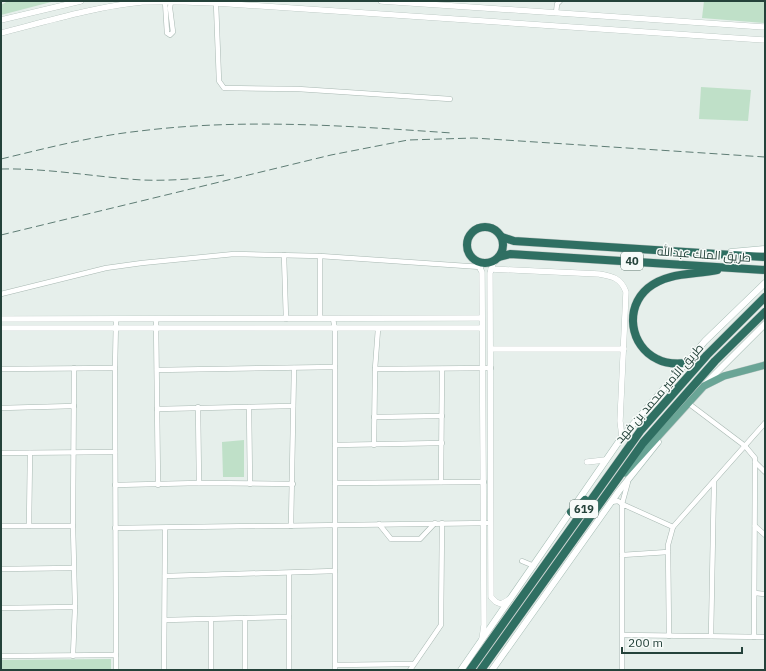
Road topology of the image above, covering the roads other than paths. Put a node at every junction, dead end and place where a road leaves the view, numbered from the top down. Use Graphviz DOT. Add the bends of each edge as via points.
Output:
graph roads {
  1 [pos="81,1"];
  2 [pos="168,1"];
  3 [pos="381,1"];
  4 [pos="560,1"];
  5 [pos="216,3"];
  6 [pos="556,13"];
  7 [pos="1,20"];
  8 [pos="765,27"];
  9 [pos="1,33"];
  10 [pos="765,40"];
  11 [pos="450,99"];
  12 [pos="502,237"];
  13 [pos="765,249"];
  14 [pos="718,254"];
  15 [pos="284,255"];
  16 [pos="320,256"];
  17 [pos="765,257"];
  18 [pos="494,262"];
  19 [pos="478,264"];
  20 [pos="728,268"];
  21 [pos="765,270"];
  22 [pos="765,283"];
  23 [pos="1,294"];
  24 [pos="765,297"];
  25 [pos="765,312"];
  26 [pos="286,318"];
  27 [pos="320,318"];
  28 [pos="482,318"];
  29 [pos="1,319"];
  30 [pos="116,319"];
  31 [pos="156,319"];
  32 [pos="333,319"];
  33 [pos="765,324"];
  34 [pos="1,328"];
  35 [pos="116,328"];
  36 [pos="156,328"];
  37 [pos="482,328"];
  38 [pos="335,329"];
  39 [pos="378,329"];
  40 [pos="491,349"];
  41 [pos="624,349"];
  42 [pos="686,363"];
  43 [pos="765,364"];
  44 [pos="335,367"];
  45 [pos="484,367"];
  46 [pos="74,368"];
  47 [pos="115,368"];
  48 [pos="294,368"];
  49 [pos="491,368"];
  50 [pos="1,369"];
  51 [pos="375,369"];
  52 [pos="442,369"];
  53 [pos="157,370"];
  54 [pos="704,386"];
  55 [pos="688,403"];
  56 [pos="74,406"];
  57 [pos="294,406"];
  58 [pos="198,407"];
  59 [pos="249,407"];
  60 [pos="1,408"];
  61 [pos="157,409"];
  62 [pos="442,416"];
  63 [pos="374,417"];
  64 [pos="765,424"];
  65 [pos="622,437"];
  66 [pos="442,443"];
  67 [pos="335,445"];
  68 [pos="374,445"];
  69 [pos="745,446"];
  70 [pos="115,452"];
  71 [pos="1,453"];
  72 [pos="30,453"];
  73 [pos="73,453"];
  74 [pos="605,460"];
  75 [pos="587,462"];
  76 [pos="755,462"];
  77 [pos="765,472"];
  78 [pos="629,478"];
  79 [pos="615,480"];
  80 [pos="714,481"];
  81 [pos="441,482"];
  82 [pos="484,482"];
  83 [pos="199,483"];
  84 [pos="335,483"];
  85 [pos="250,484"];
  86 [pos="292,484"];
  87 [pos="115,485"];
  88 [pos="158,485"];
  89 [pos="599,487"];
  90 [pos="612,502"];
  91 [pos="622,504"];
  92 [pos="571,512"];
  93 [pos="442,523"];
  94 [pos="487,523"];
  95 [pos="379,524"];
  96 [pos="435,524"];
  97 [pos="335,525"];
  98 [pos="1,526"];
  99 [pos="29,526"];
  100 [pos="73,526"];
  101 [pos="291,526"];
  102 [pos="755,526"];
  103 [pos="673,527"];
  104 [pos="116,528"];
  105 [pos="165,528"];
  106 [pos="765,534"];
  107 [pos="668,552"];
  108 [pos="622,555"];
  109 [pos="522,561"];
  110 [pos="534,566"];
  111 [pos="73,568"];
  112 [pos="1,569"];
  113 [pos="335,571"];
  114 [pos="289,573"];
  115 [pos="165,576"];
  116 [pos="755,593"];
  117 [pos="765,594"];
  118 [pos="512,597"];
  119 [pos="74,607"];
  120 [pos="1,608"];
  121 [pos="289,617"];
  122 [pos="245,618"];
  123 [pos="211,619"];
  124 [pos="165,620"];
  125 [pos="623,635"];
  126 [pos="669,636"];
  127 [pos="711,636"];
  128 [pos="754,637"];
  129 [pos="765,637"];
  130 [pos="482,639"];
  131 [pos="116,655"];
  132 [pos="1,656"];
  133 [pos="73,656"];
  134 [pos="413,664"];
  135 [pos="335,667"];
  136 [pos="493,669"];
  137 [pos="116,670"];
  138 [pos="164,670"];
  139 [pos="211,670"];
  140 [pos="245,670"];
  141 [pos="289,670"];
  142 [pos="410,670"];
  143 [pos="461,670"];
  144 [pos="470,670"];
  145 [pos="481,670"];
  146 [pos="622,670"];
  1 -- 7 [label="street"];
  2 -- 2 [label="street" via="167,33 170,35 173,32"];
  2 -- 5 [label="street"];
  2 -- 9 [label="street" via="141,2 86,12"];
  3 -- 6 [label="street"];
  4 -- 6 [label="street"];
  5 -- 10 [label="street"];
  5 -- 11 [label="street" via="219,80 224,88"];
  6 -- 8 [label="street"];
  12 -- 14 [label="highway, طريق الملك عبدالله / 40" via="514,240"];
  12 -- 18 [label="highway" via="504,247"];
  12 -- 19 [label="highway" via="491,227 474,230 469,236 467,246"];
  13 -- 14 [label="main road"];
  14 -- 17 [label="highway, طريق الملك عبدالله / 40"];
  15 -- 16 [label="street"];
  15 -- 23 [label="street" via="234,254 142,263 83,273"];
  15 -- 26 [label="street"];
  16 -- 19 [label="street"];
  16 -- 27 [label="street"];
  18 -- 19 [label="highway"];
  18 -- 20 [label="highway, طريق الملك عبدالله / 40" via="510,254"];
  18 -- 40 [label="street"];
  18 -- 41 [label="street" via="612,276 621,282 626,292"];
  19 -- 28 [label="street"];
  20 -- 21 [label="highway, طريق الملك عبدالله / 40"];
  20 -- 42 [label="highway" via="699,274 676,275 660,280 647,289 634,308 634,334 647,354 671,364"];
  22 -- 42 [label="main road"];
  24 -- 89 [label="highway, طريق الأمير محمد بن فهد / 619" via="707,355 641,430"];
  25 -- 79 [label="highway, طريق الأمير محمد بن فهد / 619" via="715,362 648,437"];
  26 -- 27 [label="street"];
  26 -- 31 [label="street"];
  27 -- 32 [label="street"];
  28 -- 32 [label="street"];
  28 -- 37 [label="street"];
  29 -- 30 [label="street"];
  30 -- 31 [label="street"];
  30 -- 35 [label="street"];
  31 -- 36 [label="street"];
  32 -- 38 [label="street"];
  33 -- 54 [label="main road"];
  34 -- 35 [label="street"];
  35 -- 36 [label="street"];
  35 -- 47 [label="street"];
  36 -- 38 [label="street"];
  36 -- 53 [label="street"];
  37 -- 39 [label="street"];
  37 -- 45 [label="street"];
  38 -- 39 [label="street"];
  38 -- 44 [label="street"];
  39 -- 51 [label="street"];
  40 -- 41 [label="street"];
  40 -- 49 [label="street"];
  41 -- 65 [label="street" via="620,421"];
  42 -- 65 [label="main road"];
  43 -- 54 [label="main road" via="724,376"];
  44 -- 48 [label="street"];
  44 -- 67 [label="street"];
  45 -- 49 [label="street"];
  45 -- 52 [label="street"];
  45 -- 82 [label="street"];
  46 -- 47 [label="street"];
  46 -- 50 [label="street"];
  46 -- 56 [label="street"];
  47 -- 70 [label="street"];
  48 -- 53 [label="street"];
  48 -- 57 [label="street"];
  49 -- 94 [label="street"];
  51 -- 52 [label="street"];
  51 -- 63 [label="street"];
  52 -- 62 [label="street"];
  53 -- 61 [label="street"];
  54 -- 55 [label="main road"];
  55 -- 69 [label="street"];
  55 -- 78 [label="main road"];
  55 -- 79 [label="main road" via="626,472"];
  56 -- 60 [label="street"];
  56 -- 73 [label="street"];
  57 -- 59 [label="street"];
  57 -- 86 [label="street"];
  58 -- 59 [label="street"];
  58 -- 61 [label="street"];
  58 -- 83 [label="street"];
  59 -- 85 [label="street"];
  61 -- 88 [label="street"];
  62 -- 63 [label="street"];
  62 -- 66 [label="street"];
  63 -- 68 [label="street"];
  64 -- 69 [label="street"];
  65 -- 74 [label="main road"];
  66 -- 68 [label="street"];
  66 -- 81 [label="street"];
  67 -- 68 [label="street"];
  67 -- 84 [label="street"];
  69 -- 76 [label="street" via="755,458"];
  69 -- 80 [label="street"];
  70 -- 73 [label="street"];
  70 -- 87 [label="street"];
  71 -- 72 [label="street"];
  72 -- 73 [label="street"];
  72 -- 99 [label="street"];
  73 -- 100 [label="street"];
  74 -- 75 [label="street"];
  74 -- 92 [label="main road"];
  76 -- 77 [label="street"];
  76 -- 102 [label="street"];
  78 -- 90 [label="main road"];
  78 -- 91 [label="street"];
  79 -- 145 [label="highway, طريق الأمير محمد بن فهد / 619"];
  80 -- 103 [label="street"];
  80 -- 127 [label="street"];
  81 -- 82 [label="street"];
  81 -- 84 [label="street"];
  82 -- 94 [label="street"];
  83 -- 85 [label="street"];
  83 -- 88 [label="street"];
  84 -- 97 [label="street"];
  85 -- 86 [label="street"];
  86 -- 101 [label="street"];
  87 -- 88 [label="street"];
  87 -- 104 [label="street"];
  89 -- 92 [label="highway"];
  89 -- 144 [label="highway, طريق الأمير محمد بن فهد / 619"];
  90 -- 91 [label="street" via="618,501"];
  90 -- 136 [label="main road"];
  91 -- 103 [label="street"];
  91 -- 108 [label="street"];
  92 -- 110 [label="main road"];
  93 -- 94 [label="street"];
  93 -- 96 [label="street"];
  93 -- 134 [label="street" via="441,625"];
  94 -- 118 [label="street" via="491,597 501,604"];
  94 -- 130 [label="street"];
  95 -- 96 [label="street"];
  95 -- 96 [label="street" via="391,539 420,539"];
  95 -- 97 [label="street"];
  97 -- 101 [label="street"];
  97 -- 113 [label="street"];
  98 -- 99 [label="street"];
  99 -- 100 [label="street"];
  100 -- 111 [label="street"];
  101 -- 105 [label="street"];
  102 -- 106 [label="street"];
  102 -- 116 [label="street"];
  103 -- 107 [label="street"];
  104 -- 105 [label="street"];
  104 -- 131 [label="street"];
  105 -- 115 [label="street"];
  107 -- 108 [label="street"];
  107 -- 126 [label="street"];
  108 -- 125 [label="street"];
  109 -- 110 [label="street"];
  110 -- 118 [label="main road"];
  111 -- 112 [label="street"];
  111 -- 119 [label="street"];
  113 -- 114 [label="street"];
  113 -- 135 [label="street"];
  114 -- 115 [label="street"];
  114 -- 121 [label="street"];
  115 -- 124 [label="street"];
  116 -- 117 [label="street"];
  116 -- 128 [label="street"];
  118 -- 130 [label="main road"];
  119 -- 120 [label="street"];
  119 -- 133 [label="street"];
  121 -- 122 [label="street"];
  121 -- 141 [label="street"];
  122 -- 123 [label="street"];
  122 -- 140 [label="street"];
  123 -- 124 [label="street"];
  123 -- 139 [label="street"];
  124 -- 138 [label="street"];
  125 -- 126 [label="street"];
  125 -- 146 [label="street"];
  126 -- 127 [label="street"];
  127 -- 128 [label="street"];
  128 -- 129 [label="street"];
  130 -- 143 [label="main road"];
  131 -- 133 [label="street"];
  131 -- 137 [label="street"];
  132 -- 133 [label="street"];
  134 -- 135 [label="street"];
  134 -- 142 [label="street"];
}
